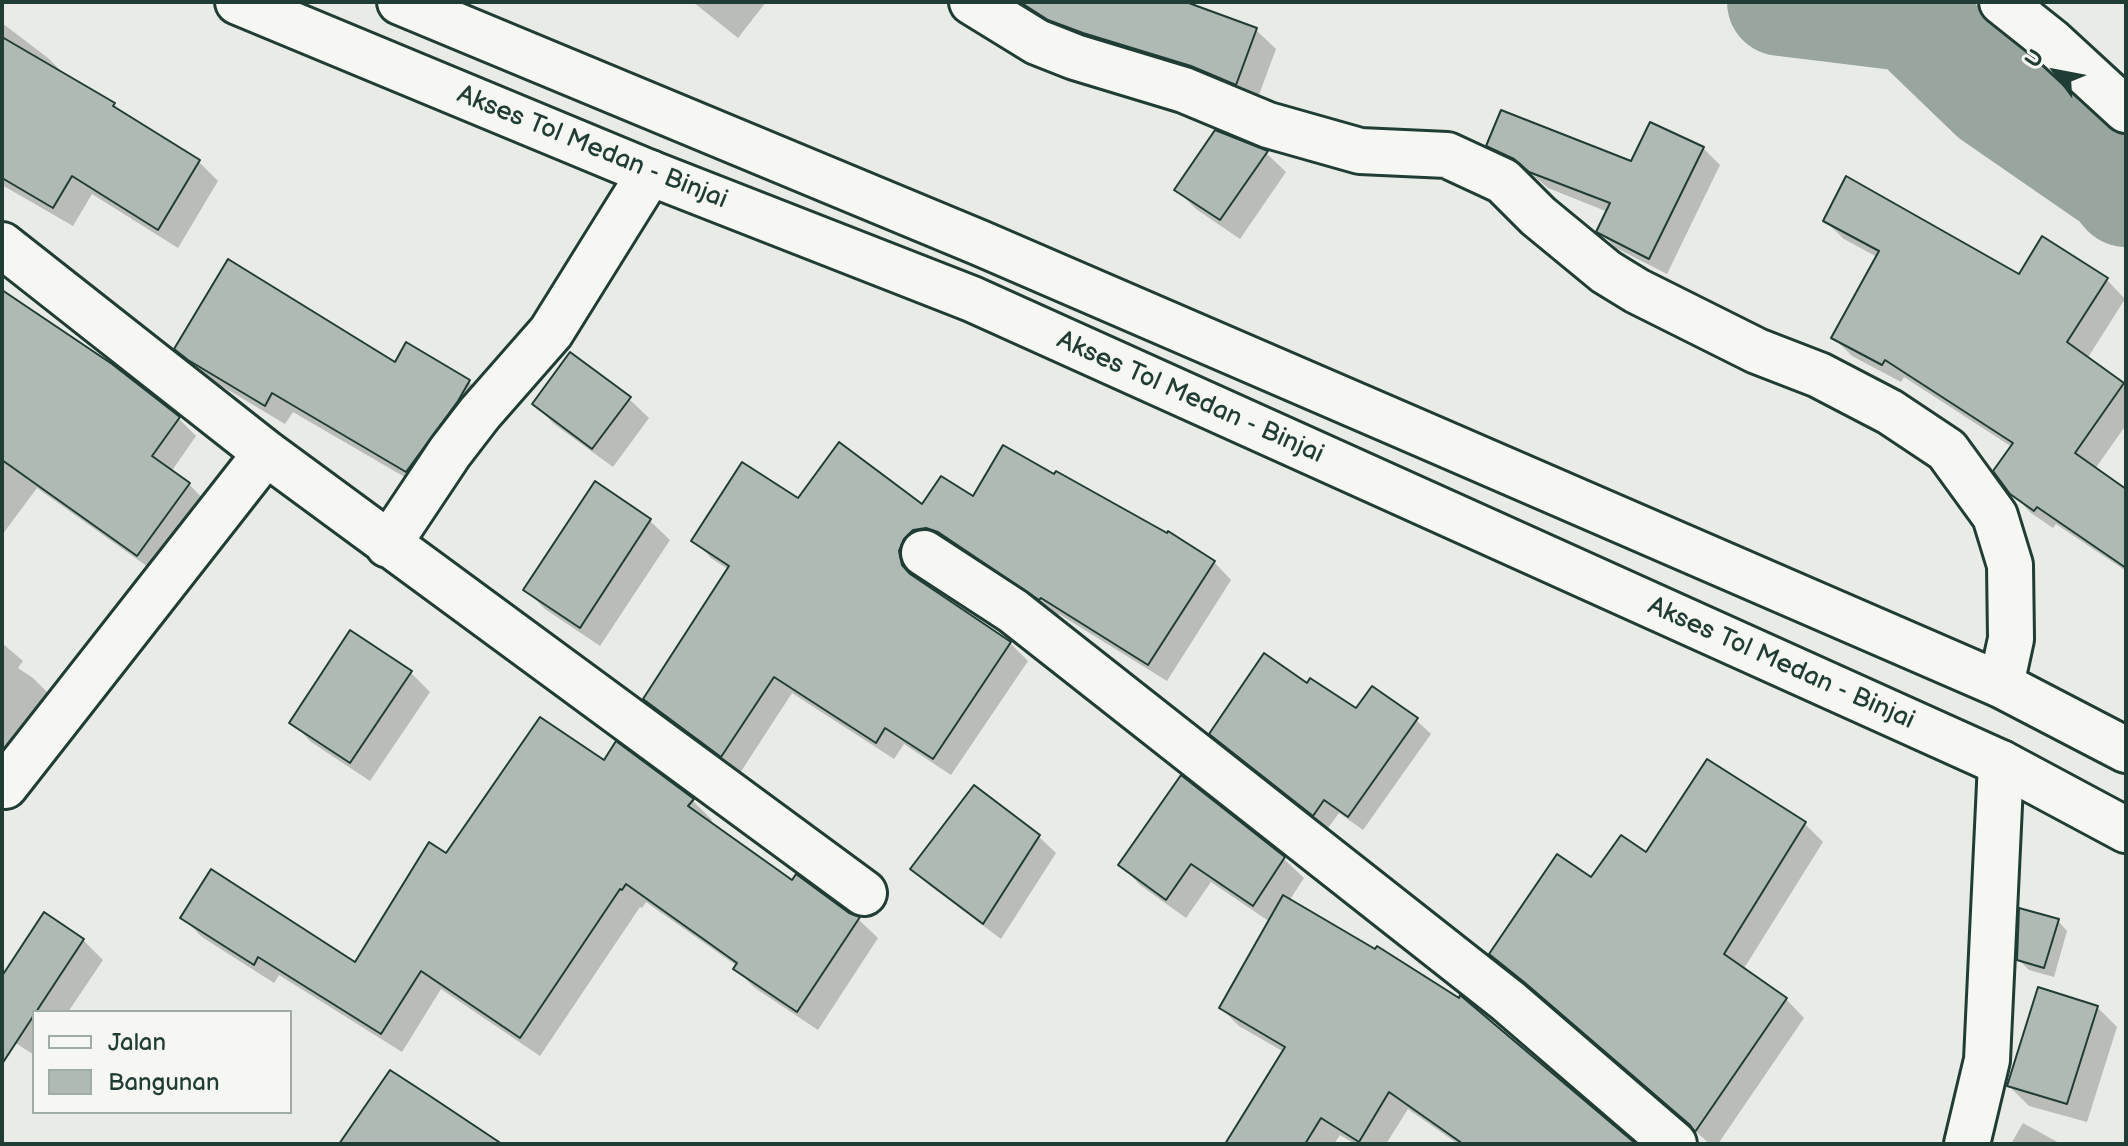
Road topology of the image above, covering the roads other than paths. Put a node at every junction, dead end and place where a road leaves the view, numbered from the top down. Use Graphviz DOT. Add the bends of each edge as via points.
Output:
graph roads {
  1 [pos="238,2"];
  2 [pos="400,2"];
  3 [pos="972,2"];
  4 [pos="2002,2"];
  5 [pos="2126,110"];
  6 [pos="650,173"];
  7 [pos="2,245"];
  8 [pos="266,453"];
  9 [pos="388,545"];
  10 [pos="924,553"];
  11 [pos="2001,685"];
  12 [pos="2126,750"];
  13 [pos="2001,763"];
  14 [pos="5,786"];
  15 [pos="2126,830"];
  16 [pos="864,893"];
  17 [pos="1674,1144"];
  18 [pos="1967,1144"];
  1 -- 6 [label="street, Akses Tol Medan - Binjai"];
  2 -- 11 [label="street" via="980,243"];
  3 -- 11 [label="street" via="1037,42 1184,90 1268,125 1360,151 1447,155 1503,181 1549,226 1637,291 1902,419 1947,450 1995,516 2010,565 2011,639"];
  4 -- 5 [label="street"];
  6 -- 9 [label="street" via="551,332 450,452"];
  6 -- 13 [label="street, Akses Tol Medan - Binjai" via="972,299"];
  7 -- 8 [label="street"];
  8 -- 9 [label="street"];
  8 -- 14 [label="street"];
  9 -- 16 [label="street"];
  10 -- 17 [label="street" via="1013,611 1508,1001"];
  11 -- 12 [label="street"];
  13 -- 15 [label="street, Akses Tol Medan - Binjai"];
  13 -- 18 [label="street" via="1987,1060"];
}
